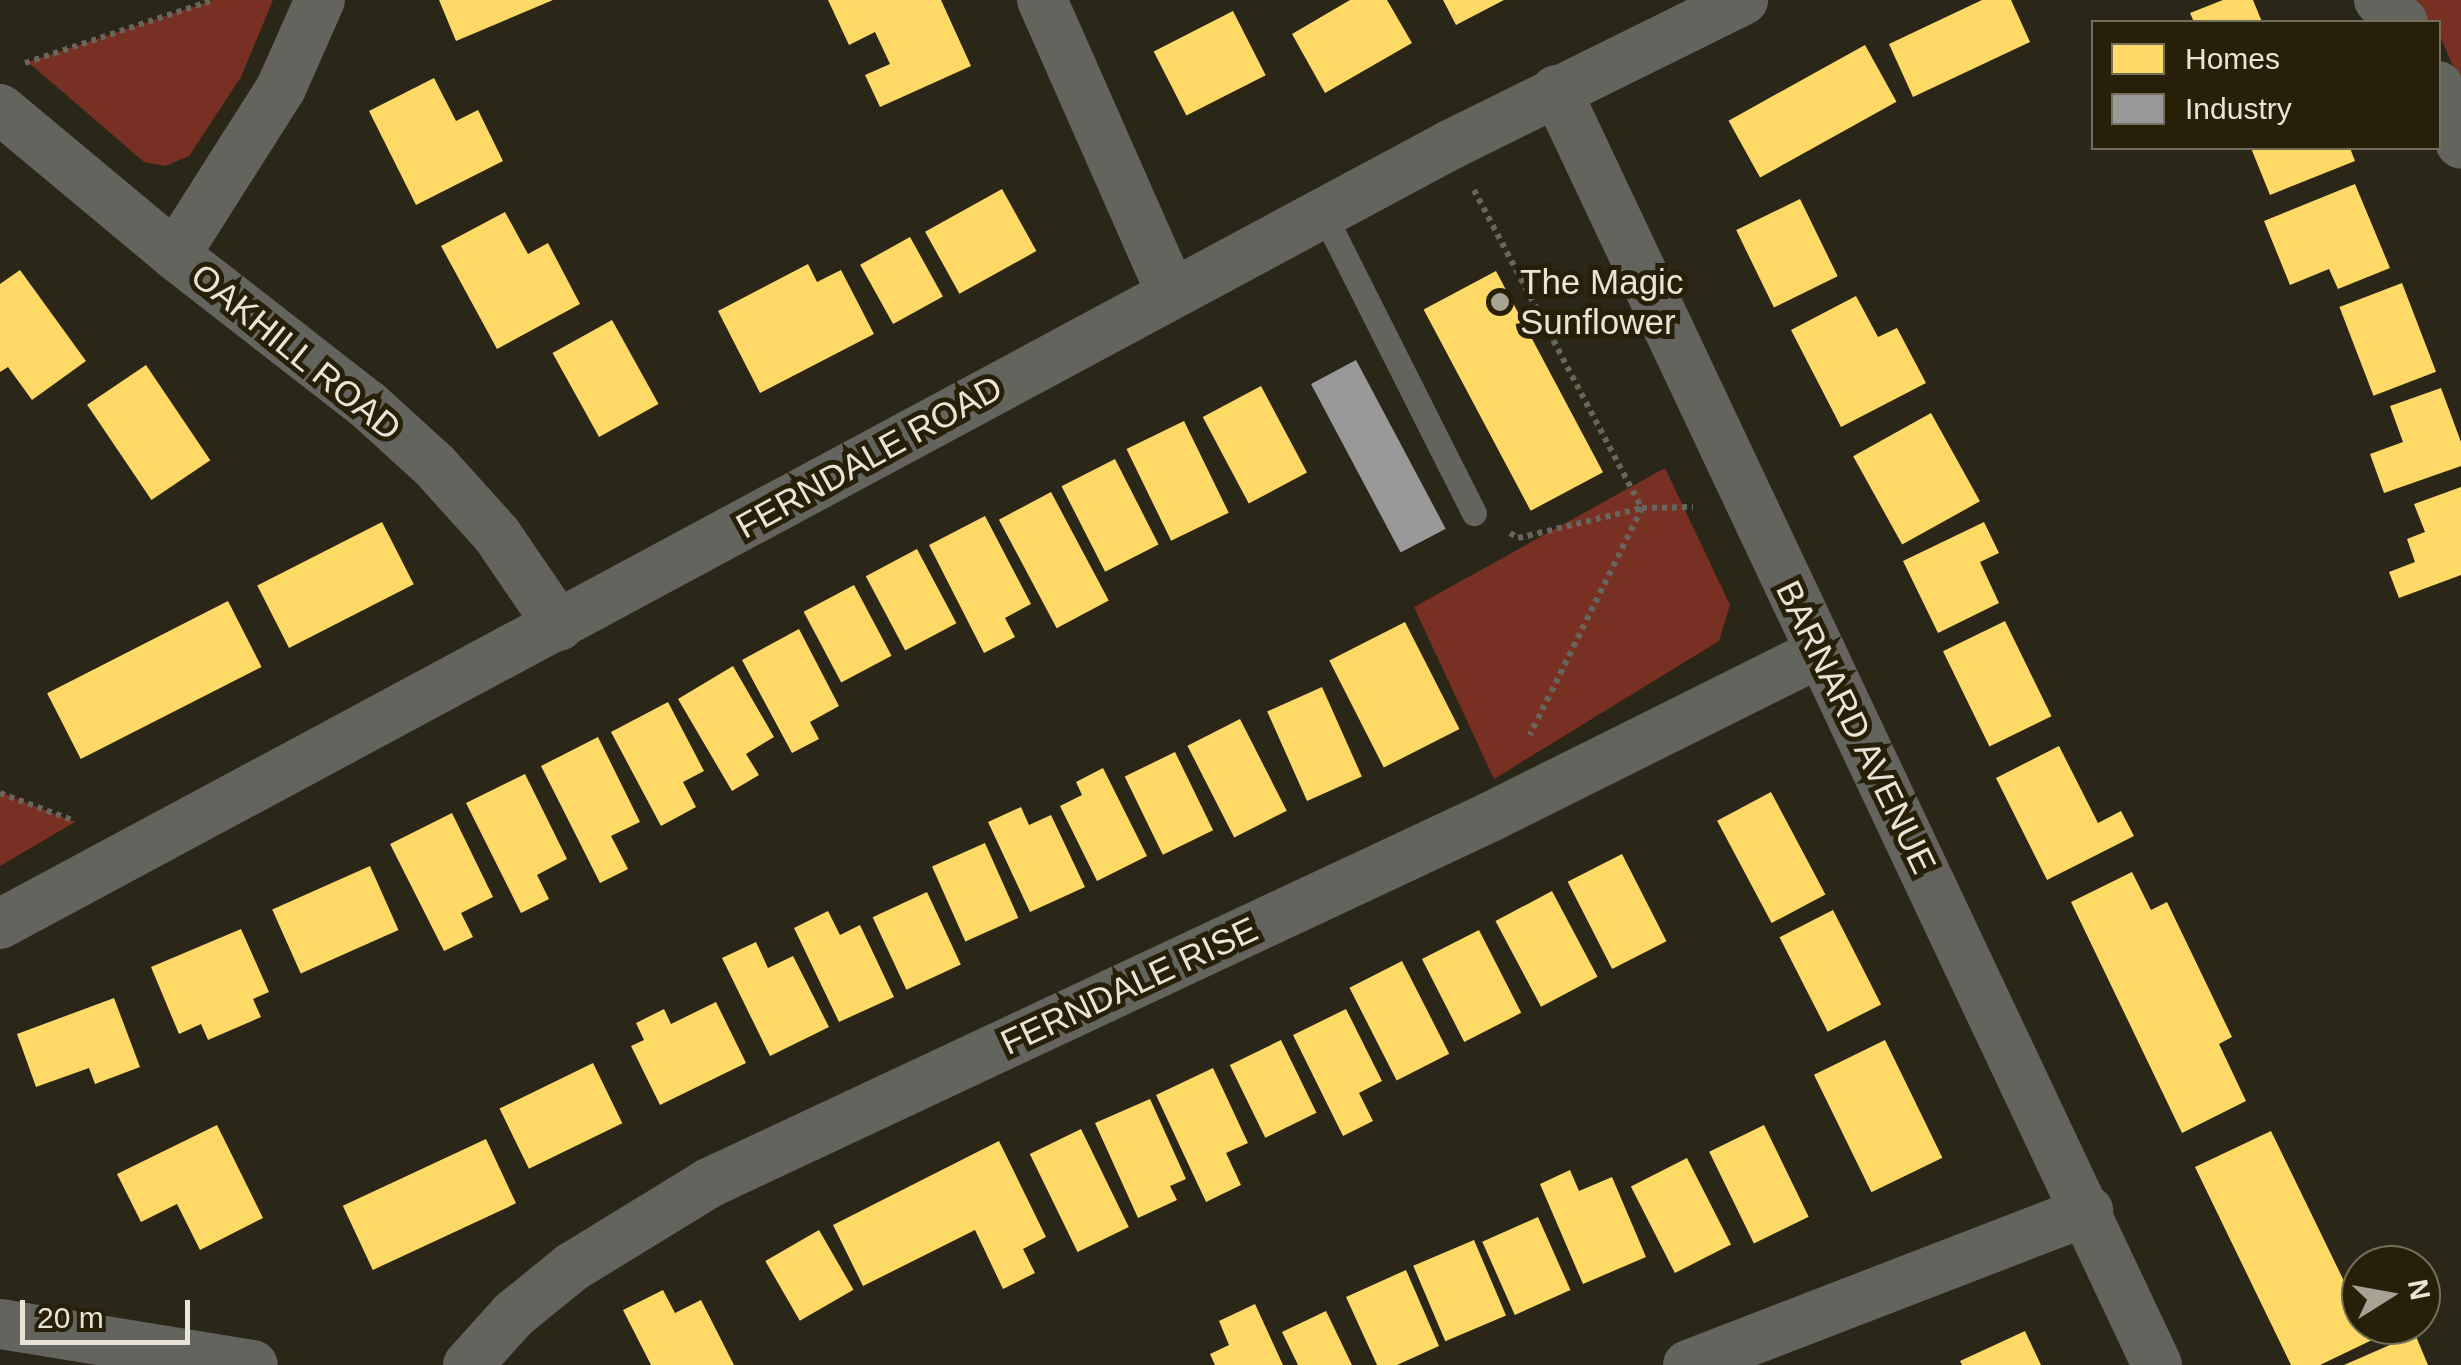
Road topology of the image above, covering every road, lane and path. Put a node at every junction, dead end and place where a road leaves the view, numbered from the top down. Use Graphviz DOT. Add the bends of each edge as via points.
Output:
graph roads {
  1 [pos="213,0"];
  2 [pos="320,0"];
  3 [pos="1042,0"];
  4 [pos="1743,0"];
  5 [pos="2379,0"];
  6 [pos="2400,20"];
  7 [pos="7,88"];
  8 [pos="1556,90"];
  9 [pos="2441,94"];
  10 [pos="2461,144"];
  11 [pos="1450,145"];
  12 [pos="1323,213"];
  13 [pos="175,256"];
  14 [pos="1172,293"];
  15 [pos="1750,506"];
  16 [pos="1642,508"];
  17 [pos="1474,513"];
  18 [pos="559,626"];
  19 [pos="1820,652"];
  20 [pos="1490,817"];
  21 [pos="3,916"];
  22 [pos="2088,1211"];
  23 [pos="0,1324"];
  24 [pos="254,1365"];
  25 [pos="468,1365"];
  26 [pos="1688,1365"];
  27 [pos="2156,1365"];
  1 -- 7 [label="path"];
  2 -- 13 [label="street" via="281,88"];
  3 -- 14 [label="street"];
  4 -- 8 [label="street, FERNDALE ROAD"];
  5 -- 6 [label="street"];
  7 -- 13 [label="street, OAKHILL ROAD"];
  8 -- 11 [label="street, FERNDALE ROAD"];
  8 -- 15 [label="street, BARNARD AVENUE"];
  9 -- 10 [label="street"];
  11 -- 12 [label="street, FERNDALE ROAD"];
  11 -- 16 [label="path"];
  12 -- 14 [label="street, FERNDALE ROAD"];
  12 -- 17 [label="lane"];
  13 -- 18 [label="street, OAKHILL ROAD" via="368,405 434,465 497,535"];
  14 -- 18 [label="street, FERNDALE ROAD"];
  15 -- 16 [label="path"];
  15 -- 19 [label="street, BARNARD AVENUE"];
  16 -- 17 [label="path" via="1518,538"];
  16 -- 20 [label="path"];
  18 -- 21 [label="street, FERNDALE ROAD"];
  19 -- 20 [label="street, FERNDALE RISE"];
  19 -- 22 [label="street, BARNARD AVENUE"];
  20 -- 25 [label="street, FERNDALE RISE" via="710,1183 572,1267 514,1314"];
  22 -- 26 [label="street"];
  22 -- 27 [label="street, BARNARD AVENUE"];
  23 -- 24 [label="street"];
}
